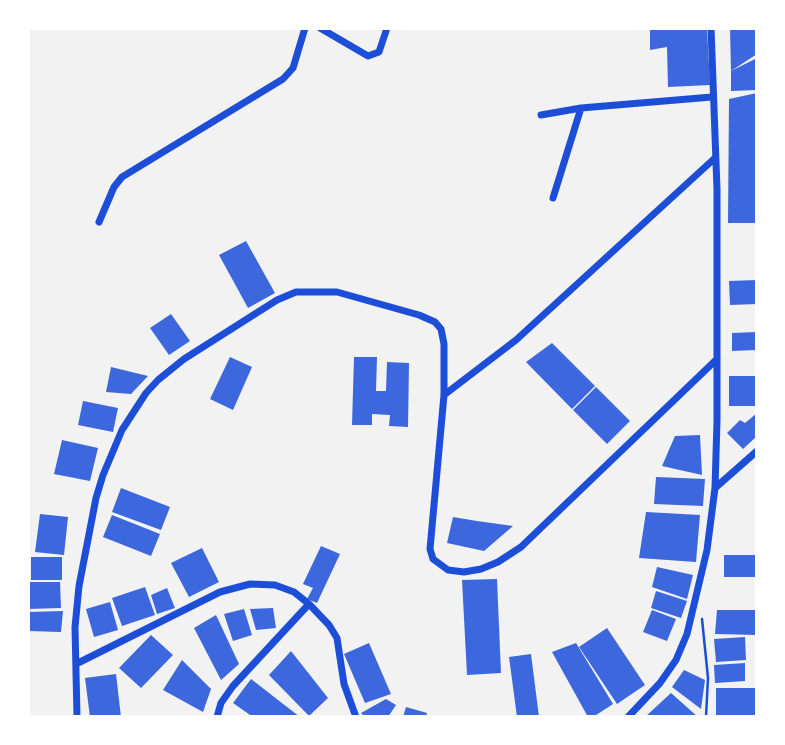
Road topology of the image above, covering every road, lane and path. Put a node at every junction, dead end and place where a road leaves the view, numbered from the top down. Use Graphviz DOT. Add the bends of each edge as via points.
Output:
graph roads {
  1 [pos="305,28"];
  2 [pos="320,28"];
  3 [pos="387,28"];
  4 [pos="711,28"];
  5 [pos="712,97"];
  6 [pos="581,108"];
  7 [pos="541,116"];
  8 [pos="715,158"];
  9 [pos="553,198"];
  10 [pos="99,222"];
  11 [pos="717,359"];
  12 [pos="444,395"];
  13 [pos="757,451"];
  14 [pos="715,488"];
  15 [pos="698,596"];
  16 [pos="309,604"];
  17 [pos="76,664"];
  18 [pos="77,717"];
  19 [pos="217,717"];
  20 [pos="356,717"];
  21 [pos="628,717"];
  22 [pos="706,717"];
  1 -- 10 [label="street" via="293,68 283,79 122,177"];
  2 -- 3 [label="street" via="368,56 379,52"];
  4 -- 5 [label="street"];
  5 -- 6 [label="street"];
  5 -- 8 [label="street"];
  6 -- 7 [label="street"];
  6 -- 9 [label="street"];
  8 -- 11 [label="street"];
  8 -- 12 [label="street" via="516,340"];
  11 -- 12 [label="street" via="522,547 490,566 464,572 438,565 430,549"];
  11 -- 14 [label="street"];
  12 -- 17 [label="street" via="444,344 435,321 337,292 296,292 277,300 184,359 146,393 122,430 103,475 79,586"];
  13 -- 14 [label="street"];
  14 -- 15 [label="street"];
  15 -- 21 [label="street" via="676,660"];
  15 -- 22 [label="path" via="706,642"];
  16 -- 17 [label="street" via="275,585 250,584 220,592"];
  16 -- 19 [label="street" via="233,686"];
  16 -- 20 [label="street" via="337,638 344,684"];
  17 -- 18 [label="street"];
}
